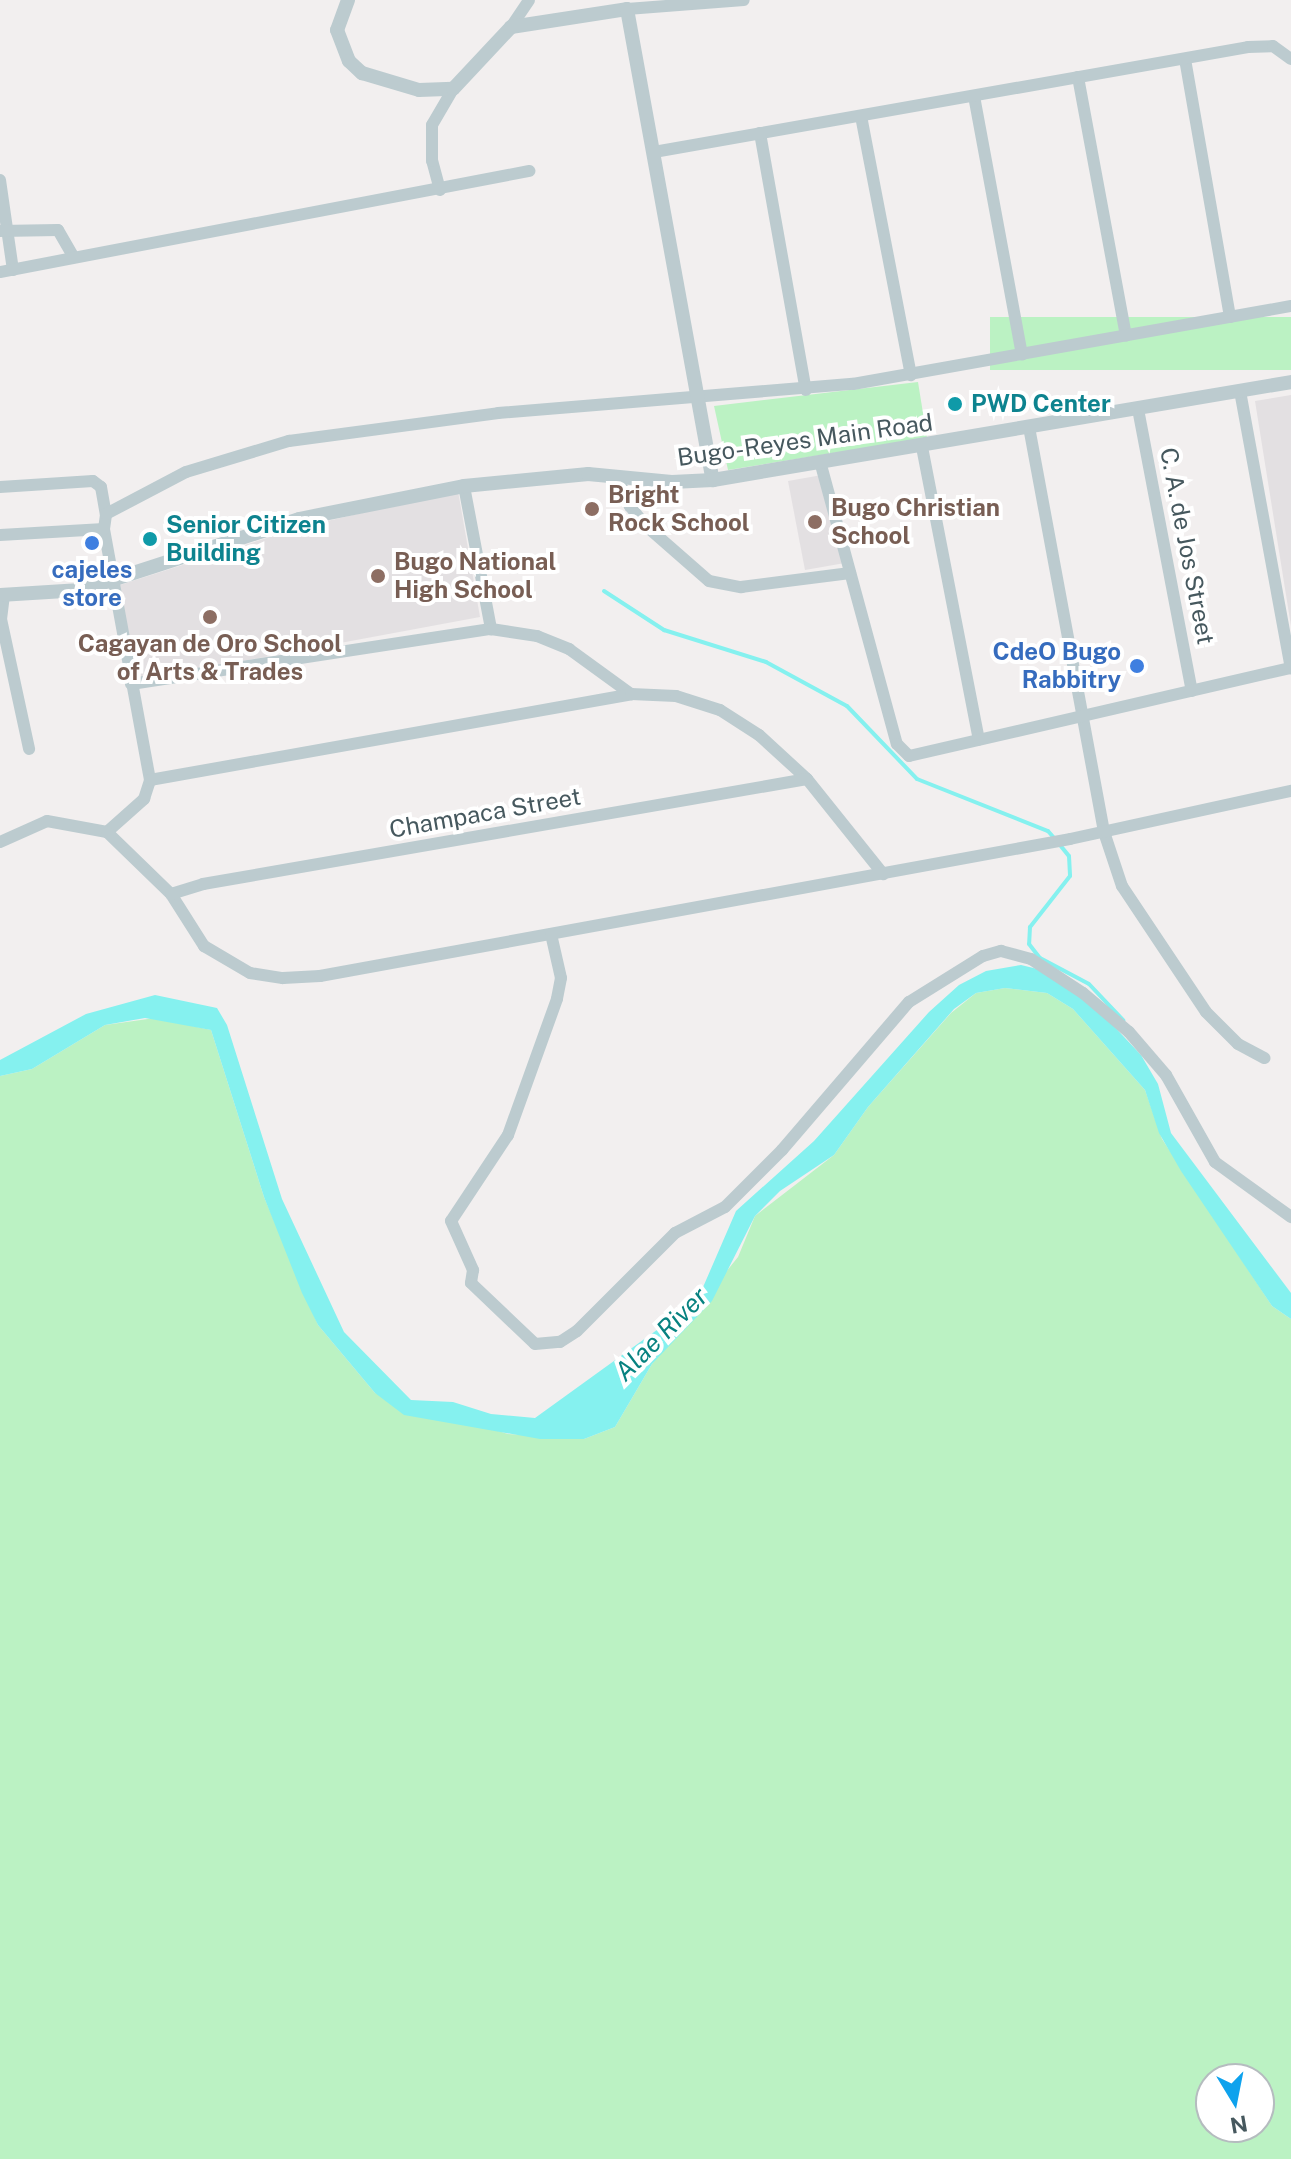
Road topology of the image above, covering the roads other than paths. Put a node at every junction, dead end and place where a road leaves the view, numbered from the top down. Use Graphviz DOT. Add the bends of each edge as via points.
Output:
graph roads {
  1 [pos="348,0"];
  2 [pos="529,0"];
  3 [pos="744,0"];
  4 [pos="627,9"];
  5 [pos="511,27"];
  6 [pos="1185,59"];
  7 [pos="1291,59"];
  8 [pos="1078,77"];
  9 [pos="453,89"];
  10 [pos="974,96"];
  11 [pos="861,116"];
  12 [pos="760,133"];
  13 [pos="654,152"];
  14 [pos="529,171"];
  15 [pos="0,180"];
  16 [pos="440,190"];
  17 [pos="5,231"];
  18 [pos="73,256"];
  19 [pos="7,271"];
  20 [pos="1291,306"];
  21 [pos="1230,317"];
  22 [pos="1126,336"];
  23 [pos="1022,355"];
  24 [pos="911,375"];
  25 [pos="1291,382"];
  26 [pos="806,390"];
  27 [pos="1240,391"];
  28 [pos="698,398"];
  29 [pos="1138,409"];
  30 [pos="1029,427"];
  31 [pos="922,447"];
  32 [pos="821,465"];
  33 [pos="617,476"];
  34 [pos="713,480"];
  35 [pos="464,486"];
  36 [pos="0,487"];
  37 [pos="106,514"];
  38 [pos="104,529"];
  39 [pos="0,535"];
  40 [pos="850,573"];
  41 [pos="113,581"];
  42 [pos="2,595"];
  43 [pos="491,629"];
  44 [pos="1291,668"];
  45 [pos="131,684"];
  46 [pos="1192,691"];
  47 [pos="631,694"];
  48 [pos="1083,714"];
  49 [pos="979,739"];
  50 [pos="29,749"];
  51 [pos="807,779"];
  52 [pos="150,780"];
  53 [pos="1291,791"];
  54 [pos="107,832"];
  55 [pos="1104,832"];
  56 [pos="0,842"];
  57 [pos="883,874"];
  58 [pos="171,894"];
  59 [pos="551,934"];
  60 [pos="1264,1058"];
  61 [pos="1291,1217"];
  1 -- 9 [label="street" via="340,12 339,39 362,73 419,90"];
  2 -- 5 [label="street"];
  3 -- 4 [label="street"];
  4 -- 5 [label="street"];
  4 -- 13 [label="street"];
  5 -- 9 [label="street"];
  6 -- 7 [label="street" via="1261,46 1281,49"];
  6 -- 8 [label="street"];
  6 -- 21 [label="street"];
  8 -- 10 [label="street"];
  8 -- 22 [label="street"];
  9 -- 16 [label="street" via="432,125 432,161"];
  10 -- 11 [label="street"];
  10 -- 23 [label="street"];
  11 -- 12 [label="street"];
  11 -- 24 [label="street"];
  12 -- 13 [label="street"];
  12 -- 26 [label="street"];
  13 -- 28 [label="street"];
  14 -- 16 [label="street"];
  15 -- 17 [label="street"];
  16 -- 18 [label="street"];
  17 -- 18 [label="street" via="58,230"];
  17 -- 19 [label="street"];
  18 -- 19 [label="street"];
  20 -- 21 [label="street"];
  21 -- 22 [label="street"];
  22 -- 23 [label="street"];
  23 -- 24 [label="street"];
  24 -- 26 [label="street"];
  25 -- 27 [label="street, Bugo-Reyes Main Road"];
  26 -- 28 [label="street"];
  27 -- 29 [label="street, Bugo-Reyes Main Road"];
  27 -- 44 [label="street"];
  28 -- 34 [label="street"];
  28 -- 37 [label="street" via="498,413 289,441 186,472"];
  29 -- 30 [label="street, Bugo-Reyes Main Road"];
  29 -- 46 [label="street, C. A. de Jos Street"];
  30 -- 31 [label="street, Bugo-Reyes Main Road"];
  30 -- 48 [label="street"];
  31 -- 32 [label="street, Bugo-Reyes Main Road"];
  31 -- 49 [label="street"];
  32 -- 34 [label="street, Bugo-Reyes Main Road"];
  32 -- 40 [label="street"];
  33 -- 34 [label="street, Bugo-Reyes Main Road"];
  33 -- 35 [label="street, Bugo-Reyes Main Road" via="562,475"];
  33 -- 40 [label="street" via="645,525 709,581 741,587"];
  35 -- 41 [label="street, Bugo-Reyes Main Road" via="299,519"];
  35 -- 43 [label="street"];
  36 -- 37 [label="street" via="93,481 101,487"];
  37 -- 38 [label="street"];
  38 -- 39 [label="street"];
  38 -- 41 [label="street"];
  40 -- 49 [label="street" via="901,751 917,756"];
  41 -- 42 [label="street, Bugo-Reyes Main Road" via="73,592"];
  41 -- 45 [label="street"];
  42 -- 50 [label="street" via="1,619"];
  43 -- 45 [label="street"];
  43 -- 47 [label="street" via="537,636 569,649"];
  44 -- 46 [label="street"];
  45 -- 52 [label="street"];
  46 -- 48 [label="street"];
  47 -- 51 [label="street" via="676,696 720,710 759,735"];
  47 -- 52 [label="street"];
  48 -- 49 [label="street"];
  48 -- 55 [label="street"];
  51 -- 57 [label="street"];
  51 -- 58 [label="street, Champaca Street" via="203,884"];
  52 -- 54 [label="street" via="144,799"];
  53 -- 55 [label="street"];
  54 -- 56 [label="street" via="47,821"];
  54 -- 58 [label="street"];
  55 -- 57 [label="street"];
  55 -- 60 [label="street" via="1122,886 1206,1012 1238,1044"];
  57 -- 59 [label="street"];
  58 -- 59 [label="street" via="204,946 250,973 283,978 320,976"];
  59 -- 61 [label="street" via="561,978 557,999 508,1135 451,1221 473,1270 471,1283 535,1344 560,1342 577,1331 675,1233 725,1207 782,1150 909,1002 983,956 1001,951 1031,959 1129,1032 1166,1075 1215,1162"];
}
